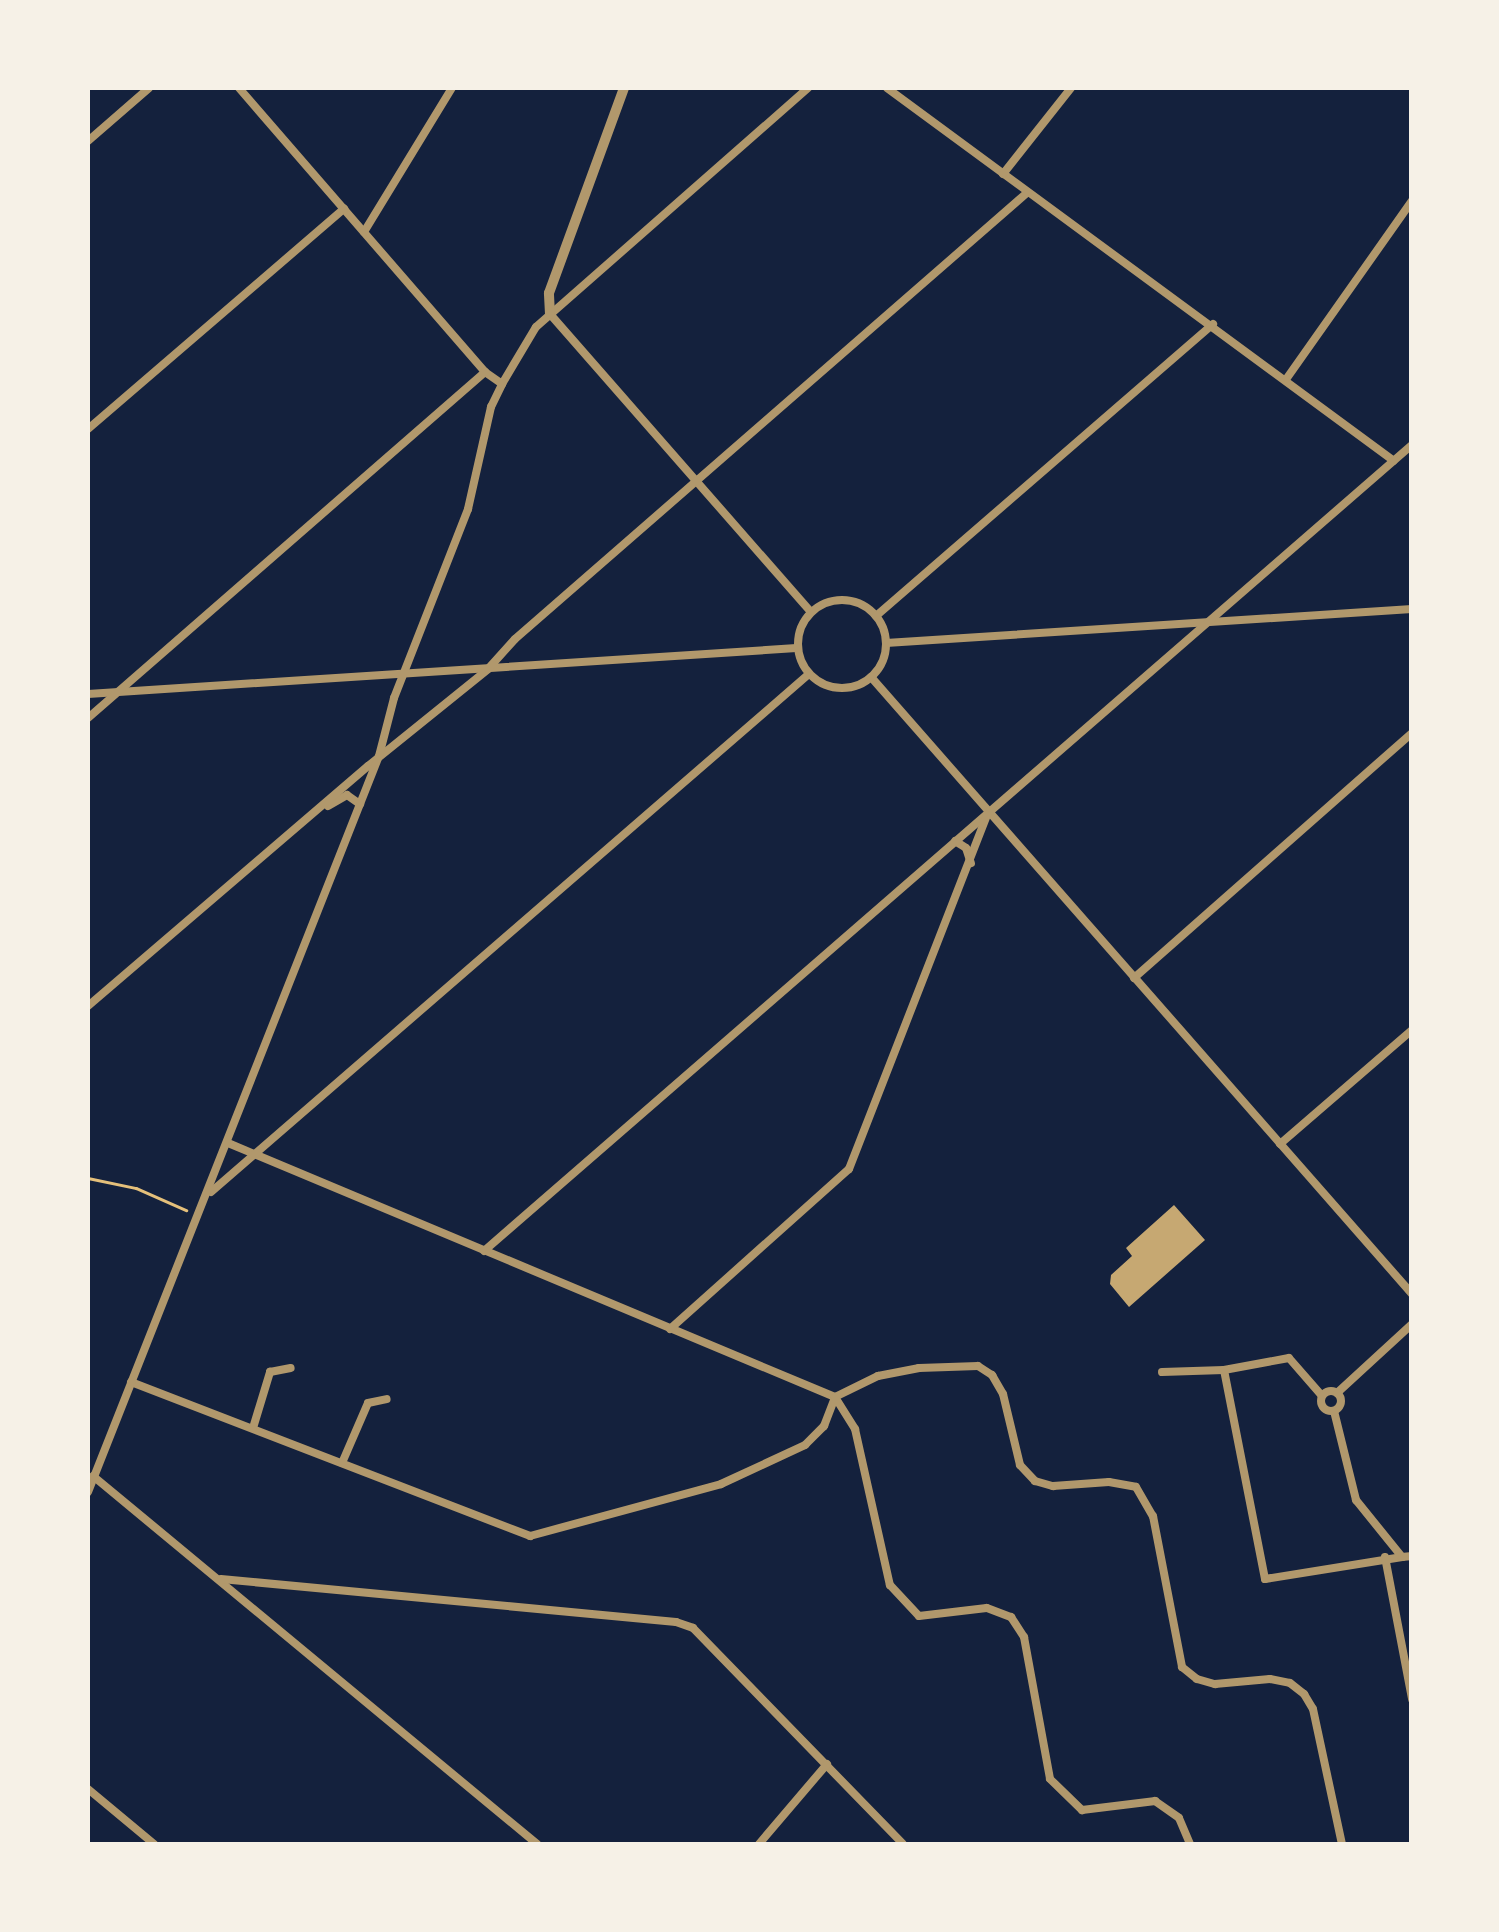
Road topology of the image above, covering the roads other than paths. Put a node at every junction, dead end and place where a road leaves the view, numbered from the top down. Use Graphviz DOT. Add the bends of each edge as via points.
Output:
graph roads {
  1 [pos="148,88"];
  2 [pos="239,88"];
  3 [pos="452,88"];
  4 [pos="624,88"];
  5 [pos="808,88"];
  6 [pos="887,88"];
  7 [pos="1071,88"];
  8 [pos="88,141"];
  9 [pos="1003,174"];
  10 [pos="1028,192"];
  11 [pos="1412,201"];
  12 [pos="344,208"];
  13 [pos="364,232"];
  14 [pos="550,314"];
  15 [pos="1213,324"];
  16 [pos="485,372"];
  17 [pos="1287,378"];
  18 [pos="502,384"];
  19 [pos="88,429"];
  20 [pos="1412,445"];
  21 [pos="1394,460"];
  22 [pos="696,480"];
  23 [pos="1412,609"];
  24 [pos="811,612"];
  25 [pos="876,616"];
  26 [pos="1206,622"];
  27 [pos="886,642"];
  28 [pos="798,648"];
  29 [pos="488,669"];
  30 [pos="405,674"];
  31 [pos="809,674"];
  32 [pos="871,677"];
  33 [pos="116,692"];
  34 [pos="88,694"];
  35 [pos="88,718"];
  36 [pos="1412,733"];
  37 [pos="379,756"];
  38 [pos="360,804"];
  39 [pos="988,812"];
  40 [pos="303,821"];
  41 [pos="955,842"];
  42 [pos="971,863"];
  43 [pos="1134,978"];
  44 [pos="88,1006"];
  45 [pos="1412,1030"];
  46 [pos="228,1142"];
  47 [pos="1280,1144"];
  48 [pos="256,1154"];
  49 [pos="208,1195"];
  50 [pos="484,1252"];
  51 [pos="1412,1294"];
  52 [pos="1412,1324"];
  53 [pos="670,1329"];
  54 [pos="291,1368"];
  55 [pos="1224,1370"];
  56 [pos="1162,1372"];
  57 [pos="131,1382"];
  58 [pos="1337,1393"];
  59 [pos="1322,1396"];
  60 [pos="835,1397"];
  61 [pos="386,1399"];
  62 [pos="1334,1411"];
  63 [pos="253,1428"];
  64 [pos="342,1463"];
  65 [pos="93,1476"];
  66 [pos="88,1492"];
  67 [pos="1407,1556"];
  68 [pos="1386,1557"];
  69 [pos="222,1579"];
  70 [pos="1412,1699"];
  71 [pos="826,1764"];
  72 [pos="88,1789"];
  73 [pos="154,1844"];
  74 [pos="537,1844"];
  75 [pos="759,1844"];
  76 [pos="904,1844"];
  77 [pos="1190,1844"];
  78 [pos="1342,1844"];
  1 -- 8 [label="street"];
  2 -- 12 [label="street"];
  3 -- 13 [label="street"];
  4 -- 14 [label="street" via="549,293"];
  5 -- 14 [label="street"];
  6 -- 9 [label="street"];
  7 -- 9 [label="street"];
  9 -- 10 [label="street"];
  10 -- 15 [label="street"];
  10 -- 22 [label="street"];
  11 -- 17 [label="street"];
  12 -- 13 [label="street"];
  12 -- 19 [label="street"];
  13 -- 16 [label="street"];
  14 -- 18 [label="street"];
  14 -- 22 [label="street"];
  15 -- 17 [label="street"];
  15 -- 25 [label="street"];
  16 -- 18 [label="street"];
  16 -- 33 [label="street"];
  17 -- 21 [label="street"];
  18 -- 30 [label="street" via="490,407 468,509"];
  20 -- 21 [label="street"];
  21 -- 26 [label="street"];
  22 -- 24 [label="street"];
  22 -- 29 [label="street"];
  23 -- 26 [label="street"];
  24 -- 25 [label="street" via="837,600"];
  24 -- 28 [label="street"];
  25 -- 27 [label="street"];
  26 -- 27 [label="street"];
  26 -- 39 [label="street"];
  27 -- 32 [label="street"];
  28 -- 29 [label="street"];
  28 -- 31 [label="street"];
  29 -- 30 [label="street"];
  29 -- 37 [label="street"];
  30 -- 33 [label="street"];
  30 -- 37 [label="street"];
  31 -- 32 [label="street" via="832,688"];
  31 -- 48 [label="street"];
  32 -- 39 [label="street"];
  33 -- 34 [label="street"];
  33 -- 35 [label="street"];
  36 -- 43 [label="street"];
  37 -- 38 [label="street"];
  37 -- 40 [label="street"];
  38 -- 40 [label="street" via="341,796"];
  38 -- 46 [label="street"];
  39 -- 41 [label="street"];
  39 -- 42 [label="street"];
  39 -- 43 [label="street"];
  40 -- 44 [label="street"];
  41 -- 42 [label="street" via="966,848"];
  41 -- 50 [label="street"];
  42 -- 53 [label="street" via="849,1169"];
  43 -- 47 [label="street"];
  45 -- 47 [label="street"];
  46 -- 48 [label="street"];
  46 -- 49 [label="street"];
  47 -- 51 [label="street"];
  48 -- 49 [label="street"];
  48 -- 50 [label="street"];
  49 -- 57 [label="street"];
  50 -- 53 [label="street"];
  52 -- 58 [label="street"];
  53 -- 60 [label="street"];
  54 -- 63 [label="street" via="270,1372"];
  55 -- 56 [label="street"];
  55 -- 59 [label="street" via="1289,1358"];
  55 -- 68 [label="street" via="1264,1579"];
  57 -- 63 [label="street"];
  57 -- 65 [label="street"];
  58 -- 59 [label="street"];
  58 -- 62 [label="street"];
  59 -- 62 [label="street" via="1322,1406"];
  60 -- 64 [label="street" via="824,1426 804,1445 720,1484 530,1536"];
  60 -- 77 [label="street" via="855,1429 890,1586 919,1616 986,1608 1010,1617 1024,1637 1050,1779 1082,1810 1154,1801 1179,1818"];
  60 -- 78 [label="street" via="878,1376 978,1366 1003,1394 1020,1465 1035,1480 1136,1487 1153,1516 1182,1667 1215,1684 1270,1679 1304,1694 1313,1708"];
  61 -- 64 [label="street" via="368,1402"];
  62 -- 67 [label="street" via="1356,1500"];
  63 -- 64 [label="street"];
  65 -- 66 [label="street"];
  65 -- 69 [label="street"];
  67 -- 68 [label="street"];
  68 -- 70 [label="street"];
  69 -- 71 [label="street" via="676,1622 693,1628"];
  69 -- 74 [label="street"];
  71 -- 75 [label="street"];
  71 -- 76 [label="street"];
  72 -- 73 [label="street"];
}
